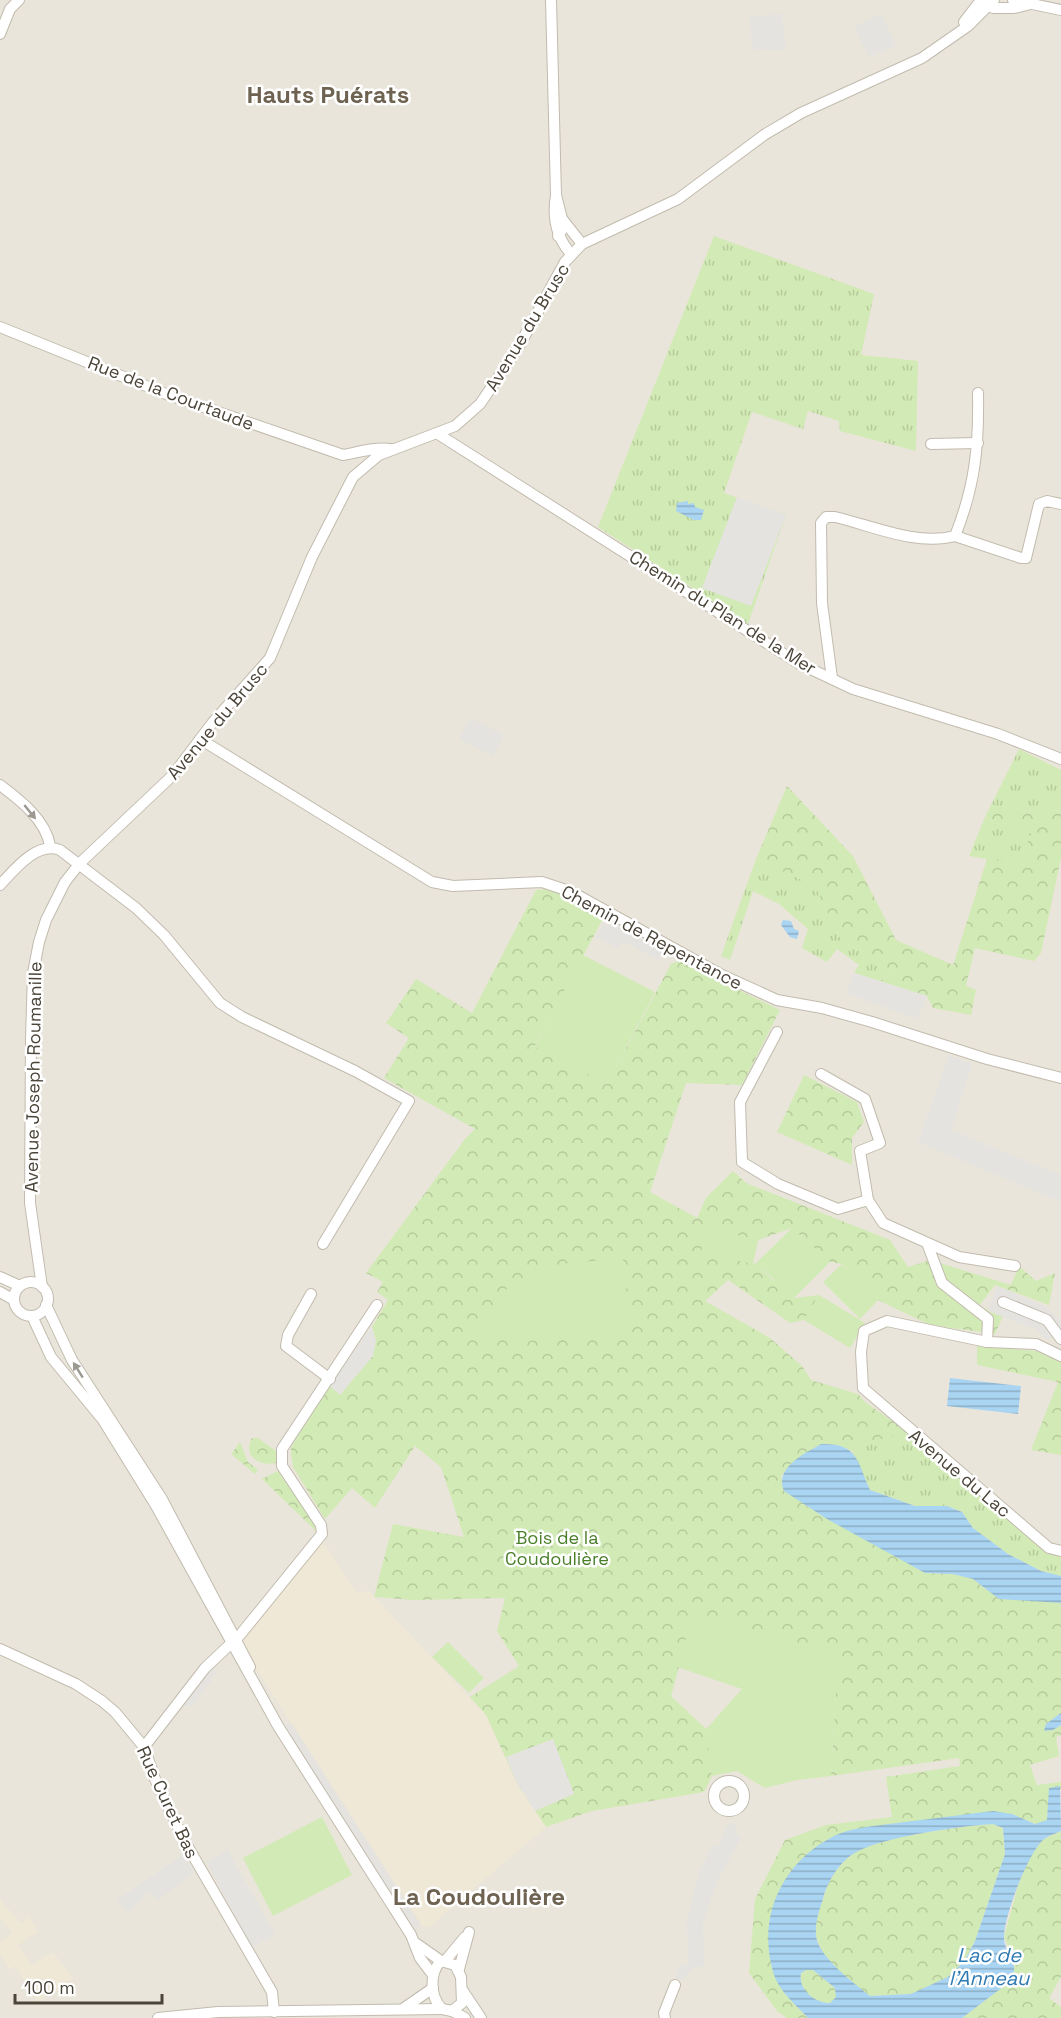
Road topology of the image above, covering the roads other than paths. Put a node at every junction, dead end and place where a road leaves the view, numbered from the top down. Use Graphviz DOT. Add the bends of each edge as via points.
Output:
graph roads {
  1 [pos="19,0"];
  2 [pos="551,0"];
  3 [pos="1012,0"];
  4 [pos="988,1"];
  5 [pos="1027,5"];
  6 [pos="1061,10"];
  7 [pos="0,34"];
  8 [pos="556,195"];
  9 [pos="563,220"];
  10 [pos="558,236"];
  11 [pos="582,244"];
  12 [pos="571,255"];
  13 [pos="0,327"];
  14 [pos="978,393"];
  15 [pos="438,434"];
  16 [pos="978,443"];
  17 [pos="931,444"];
  18 [pos="392,449"];
  19 [pos="356,454"];
  20 [pos="343,455"];
  21 [pos="358,471"];
  22 [pos="1061,504"];
  23 [pos="955,536"];
  24 [pos="832,678"];
  25 [pos="200,739"];
  26 [pos="1061,759"];
  27 [pos="0,785"];
  28 [pos="50,846"];
  29 [pos="80,863"];
  30 [pos="0,885"];
  31 [pos="777,1032"];
  32 [pos="821,1074"];
  33 [pos="1061,1078"];
  34 [pos="868,1200"];
  35 [pos="927,1243"];
  36 [pos="323,1244"];
  37 [pos="39,1266"];
  38 [pos="1015,1266"];
  39 [pos="0,1277"];
  40 [pos="24,1284"];
  41 [pos="42,1287"];
  42 [pos="0,1292"];
  43 [pos="311,1294"];
  44 [pos="14,1300"];
  45 [pos="1003,1302"];
  46 [pos="46,1305"];
  47 [pos="377,1305"];
  48 [pos="32,1316"];
  49 [pos="1061,1339"];
  50 [pos="987,1342"];
  51 [pos="1061,1353"];
  52 [pos="330,1379"];
  53 [pos="1061,1551"];
  54 [pos="233,1640"];
  55 [pos="0,1649"];
  56 [pos="144,1747"];
  57 [pos="415,1942"];
  58 [pos="443,1961"];
  59 [pos="459,1970"];
  60 [pos="433,1975"];
  61 [pos="675,1985"];
  62 [pos="433,1988"];
  63 [pos="463,1991"];
  64 [pos="447,2010"];
  65 [pos="274,2012"];
  66 [pos="400,2012"];
  67 [pos="418,2014"];
  68 [pos="158,2018"];
  69 [pos="465,2018"];
  70 [pos="481,2018"];
  71 [pos="665,2018"];
  1 -- 7 [label="street" via="10,9"];
  2 -- 8 [label="street"];
  3 -- 5 [label="street"];
  4 -- 5 [label="street" via="1000,9"];
  4 -- 11 [label="street, Avenue du Brusc" via="955,34 903,68 790,119 678,200"];
  5 -- 6 [label="street"];
  8 -- 9 [label="street"];
  8 -- 10 [label="street" via="554,217"];
  9 -- 10 [label="street"];
  9 -- 11 [label="street"];
  10 -- 12 [label="street"];
  11 -- 12 [label="street, Avenue du Brusc"];
  12 -- 15 [label="street, Avenue du Brusc" via="490,393 469,416"];
  13 -- 20 [label="street, Rue de la Courtaude" via="166,394"];
  14 -- 16 [label="street"];
  15 -- 18 [label="street, Avenue du Brusc"];
  15 -- 24 [label="street, Chemin du Plan de la Mer" via="798,663"];
  16 -- 17 [label="street"];
  16 -- 23 [label="street" via="978,459"];
  18 -- 19 [label="street, Rue de la Courtaude" via="377,447"];
  18 -- 21 [label="street, Avenue du Brusc"];
  19 -- 20 [label="street, Rue de la Courtaude"];
  19 -- 21 [label="street" via="360,458"];
  20 -- 21 [label="street, Rue de la Courtaude"];
  21 -- 25 [label="street, Avenue du Brusc" via="347,485 312,557 270,658"];
  22 -- 23 [label="street" via="1039,504 1026,558"];
  23 -- 24 [label="street" via="940,540 909,536 826,517 821,523 822,603"];
  24 -- 26 [label="street, Chemin du Plan de la Mer" via="853,689 998,734"];
  25 -- 29 [label="street, Avenue du Brusc" via="173,775"];
  25 -- 33 [label="street, Chemin de Repentance" via="432,882 453,886 549,882 722,975 777,1000 862,1019"];
  27 -- 28 [label="street, one-way" via="34,816"];
  28 -- 29 [label="street"];
  28 -- 30 [label="street" via="41,848"];
  29 -- 36 [label="street" via="136,908 220,1003 409,1101"];
  29 -- 37 [label="street, Avenue Joseph Roumanille" via="65,882 46,920 33,973 30,1203"];
  31 -- 34 [label="street" via="740,1102 742,1162 778,1184 838,1209"];
  32 -- 34 [label="street" via="865,1100 880,1143 860,1152"];
  34 -- 35 [label="street" via="883,1223"];
  35 -- 38 [label="street" via="959,1257"];
  35 -- 50 [label="street" via="942,1283 988,1319"];
  37 -- 40 [label="street"];
  37 -- 41 [label="street, Avenue Joseph Roumanille"];
  39 -- 40 [label="street"];
  40 -- 41 [label="street"];
  40 -- 44 [label="street"];
  41 -- 46 [label="street" via="47,1295"];
  42 -- 44 [label="street"];
  43 -- 52 [label="street" via="285,1343"];
  44 -- 48 [label="street" via="20,1311"];
  45 -- 49 [label="street" via="1047,1320"];
  46 -- 48 [label="street"];
  54 -- 46 [label="street, one-way" via="146,1472 72,1360"];
  47 -- 52 [label="street"];
  48 -- 54 [label="street" via="51,1357 103,1420"];
  50 -- 51 [label="street" via="1036,1344"];
  50 -- 53 [label="street, Avenue du Lac" via="886,1321 864,1331 862,1388 1049,1548"];
  52 -- 54 [label="street" via="284,1443 281,1454 282,1466 321,1525 322,1534"];
  54 -- 56 [label="street" via="205,1668"];
  54 -- 57 [label="street" via="264,1701"];
  55 -- 56 [label="street, Rue Curet Bas" via="76,1684 102,1701"];
  56 -- 65 [label="street, Rue Curet Bas" via="184,1840 272,1992"];
  57 -- 58 [label="street"];
  57 -- 60 [label="street" via="420,1958"];
  58 -- 59 [label="street"];
  58 -- 59 [label="street" via="470,1932"];
  58 -- 60 [label="street"];
  59 -- 63 [label="street"];
  60 -- 62 [label="street"];
  61 -- 71 [label="street"];
  62 -- 64 [label="street" via="436,2002"];
  62 -- 66 [label="street"];
  63 -- 64 [label="street" via="462,2003"];
  63 -- 70 [label="street"];
  64 -- 67 [label="street"];
  64 -- 69 [label="street"];
  65 -- 66 [label="street"];
  65 -- 68 [label="street"];
  66 -- 67 [label="street"];
}
